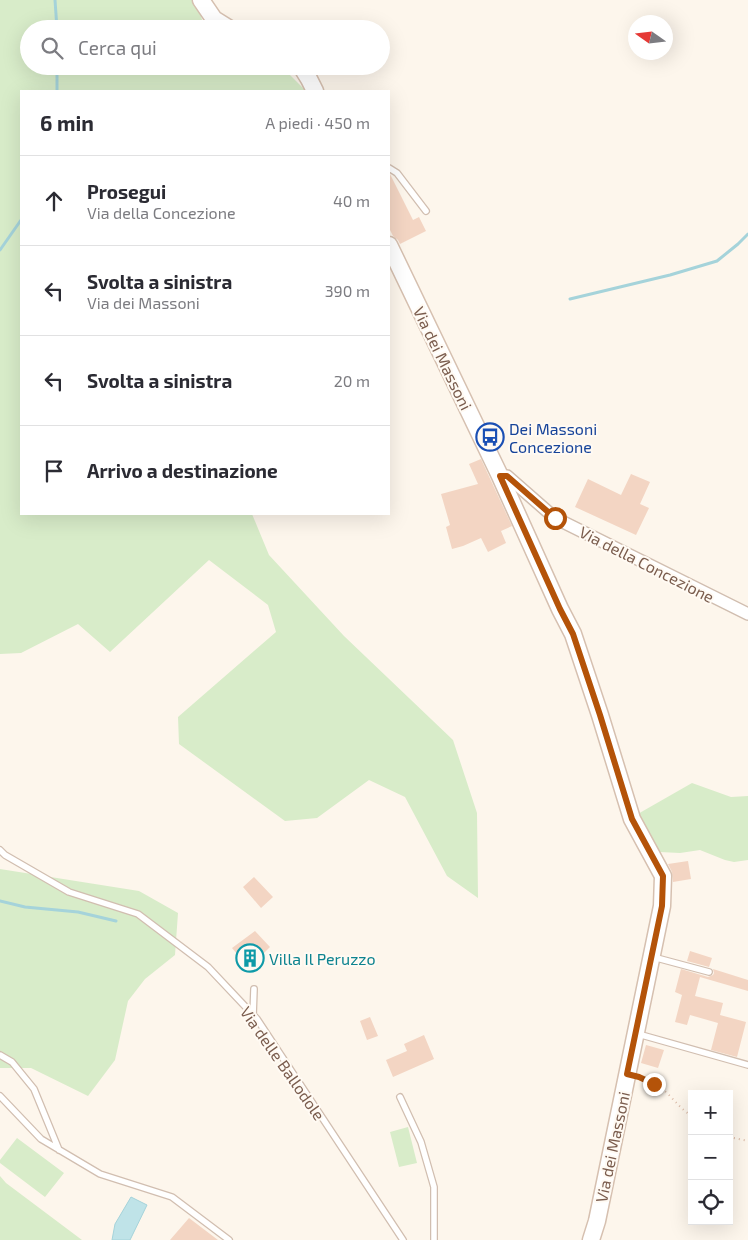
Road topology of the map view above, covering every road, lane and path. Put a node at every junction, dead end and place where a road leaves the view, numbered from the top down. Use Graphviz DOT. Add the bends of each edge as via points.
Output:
graph roads {
  1 [pos="200,0"];
  2 [pos="216,20"];
  3 [pos="307,75"];
  4 [pos="314,90"];
  5 [pos="390,169"];
  6 [pos="426,211"];
  7 [pos="390,247"];
  8 [pos="500,476"];
  9 [pos="748,614"];
  10 [pos="0,850"];
  11 [pos="651,956"];
  12 [pos="709,972"];
  13 [pos="254,989"];
  14 [pos="253,1016"];
  15 [pos="636,1034"];
  16 [pos="0,1055"];
  17 [pos="748,1065"];
  18 [pos="627,1074"];
  19 [pos="0,1096"];
  20 [pos="400,1097"];
  21 [pos="688,1114"];
  22 [pos="733,1138"];
  23 [pos="748,1141"];
  24 [pos="59,1150"];
  25 [pos="229,1240"];
  26 [pos="403,1240"];
  27 [pos="434,1240"];
  28 [pos="591,1240"];
  1 -- 2 [label="street"];
  3 -- 4 [label="street"];
  5 -- 6 [label="lane" via="397,173"];
  7 -- 8 [label="street, Via dei Massoni"];
  8 -- 9 [label="street, Via della Concezione" via="507,476 555,518"];
  8 -- 11 [label="street, Via dei Massoni" via="573,634 632,819 663,876 662,906"];
  10 -- 14 [label="lane, Via delle Ballodole" via="68,892 138,914 208,968"];
  11 -- 12 [label="lane"];
  11 -- 15 [label="street, Via dei Massoni"];
  13 -- 14 [label="lane"];
  14 -- 26 [label="lane, Via delle Ballodole"];
  15 -- 17 [label="lane"];
  15 -- 18 [label="street, Via dei Massoni"];
  16 -- 24 [label="lane" via="12,1062 34,1089"];
  18 -- 21 [label="path" via="654,1084"];
  18 -- 28 [label="street, Via dei Massoni"];
  19 -- 24 [label="lane" via="42,1140"];
  20 -- 27 [label="lane" via="421,1142 434,1187"];
  22 -- 23 [label="path"];
  24 -- 25 [label="lane" via="100,1174 172,1196"];
}
